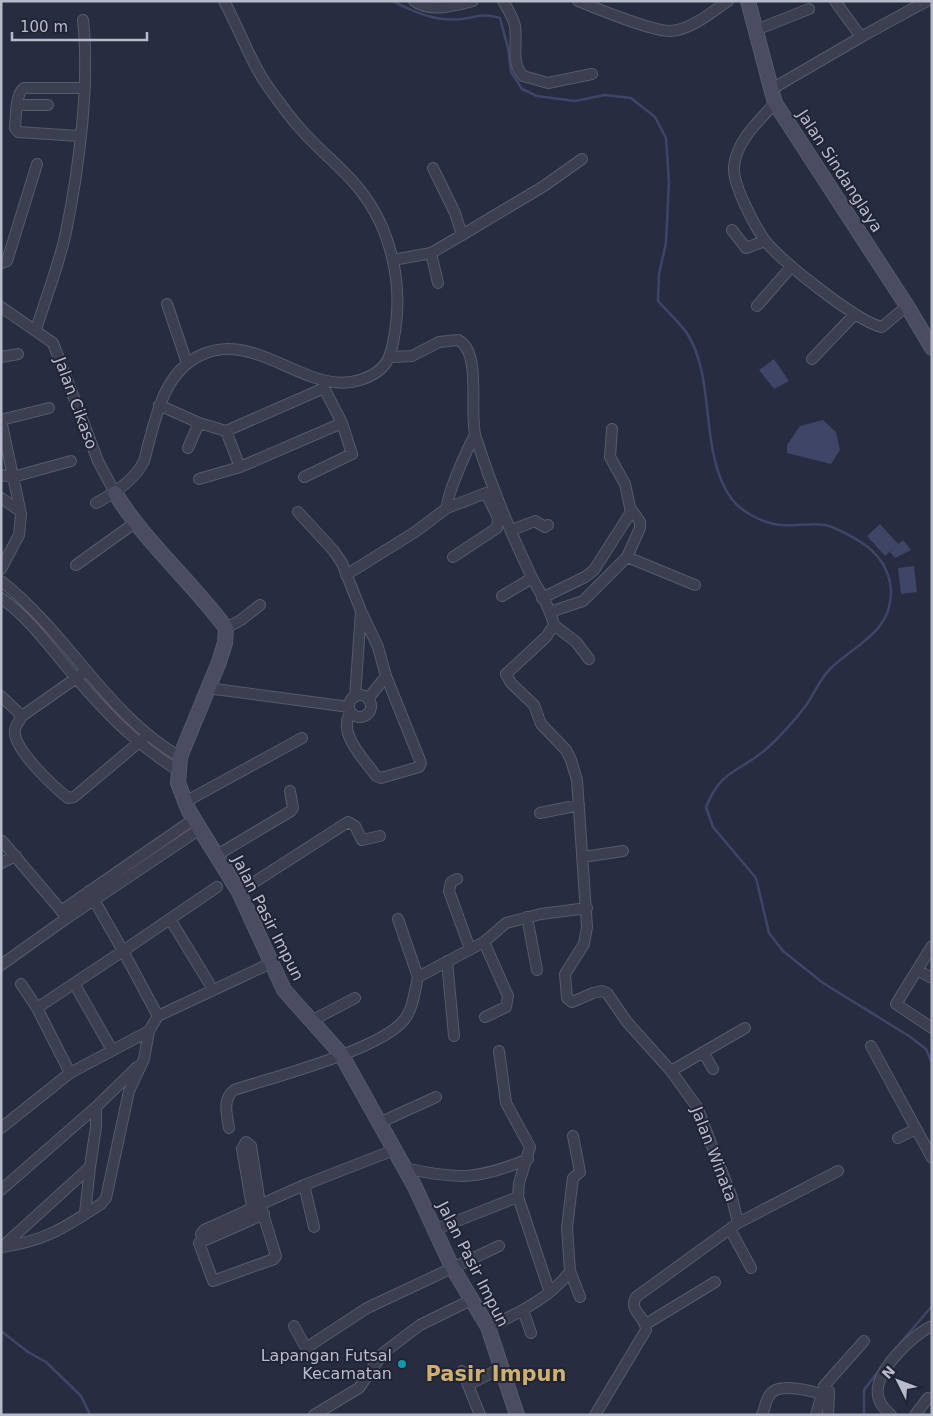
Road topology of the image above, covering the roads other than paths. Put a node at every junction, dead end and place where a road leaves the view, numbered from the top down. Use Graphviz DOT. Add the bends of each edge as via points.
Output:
graph roads {
  1 [pos="224,1"];
  2 [pos="414,1"];
  3 [pos="473,1"];
  4 [pos="503,1"];
  5 [pos="578,1"];
  6 [pos="728,1"];
  7 [pos="748,1"];
  8 [pos="835,1"];
  9 [pos="927,1"];
  10 [pos="809,8"];
  11 [pos="83,20"];
  12 [pos="756,30"];
  13 [pos="861,37"];
  14 [pos="592,74"];
  15 [pos="84,88"];
  16 [pos="772,96"];
  17 [pos="18,105"];
  18 [pos="48,105"];
  19 [pos="79,136"];
  20 [pos="582,160"];
  21 [pos="37,164"];
  22 [pos="433,168"];
  23 [pos="732,230"];
  24 [pos="462,235"];
  25 [pos="765,240"];
  26 [pos="431,253"];
  27 [pos="393,260"];
  28 [pos="1,263"];
  29 [pos="791,267"];
  30 [pos="438,283"];
  31 [pos="168,304"];
  32 [pos="757,306"];
  33 [pos="908,306"];
  34 [pos="1,307"];
  35 [pos="855,314"];
  36 [pos="36,330"];
  37 [pos="932,348"];
  38 [pos="18,354"];
  39 [pos="1,357"];
  40 [pos="391,357"];
  41 [pos="812,359"];
  42 [pos="187,363"];
  43 [pos="159,405"];
  44 [pos="49,408"];
  45 [pos="1,420"];
  46 [pos="199,423"];
  47 [pos="342,423"];
  48 [pos="612,429"];
  49 [pos="226,431"];
  50 [pos="475,435"];
  51 [pos="188,448"];
  52 [pos="71,461"];
  53 [pos="240,467"];
  54 [pos="1,476"];
  55 [pos="13,477"];
  56 [pos="304,478"];
  57 [pos="199,479"];
  58 [pos="115,493"];
  59 [pos="1,498"];
  60 [pos="96,503"];
  61 [pos="447,508"];
  62 [pos="631,509"];
  63 [pos="20,511"];
  64 [pos="298,512"];
  65 [pos="136,522"];
  66 [pos="548,525"];
  67 [pos="512,530"];
  68 [pos="628,556"];
  69 [pos="453,557"];
  70 [pos="76,566"];
  71 [pos="1,569"];
  72 [pos="346,575"];
  73 [pos="532,578"];
  74 [pos="1,582"];
  75 [pos="695,585"];
  76 [pos="502,596"];
  77 [pos="1,598"];
  78 [pos="542,598"];
  79 [pos="260,605"];
  80 [pos="361,611"];
  81 [pos="550,612"];
  82 [pos="554,625"];
  83 [pos="226,628"];
  84 [pos="589,659"];
  85 [pos="86,672"];
  86 [pos="386,676"];
  87 [pos="77,678"];
  88 [pos="208,688"];
  89 [pos="1,696"];
  90 [pos="355,696"];
  91 [pos="368,698"];
  92 [pos="350,709"];
  93 [pos="22,716"];
  94 [pos="147,735"];
  95 [pos="302,738"];
  96 [pos="138,744"];
  97 [pos="180,756"];
  98 [pos="179,771"];
  99 [pos="290,791"];
  100 [pos="186,802"];
  101 [pos="579,805"];
  102 [pos="540,813"];
  103 [pos="197,824"];
  104 [pos="380,836"];
  105 [pos="165,839"];
  106 [pos="2,841"];
  107 [pos="172,848"];
  108 [pos="623,851"];
  109 [pos="217,855"];
  110 [pos="16,856"];
  111 [pos="583,857"];
  112 [pos="1,863"];
  113 [pos="457,879"];
  114 [pos="217,887"];
  115 [pos="239,892"];
  116 [pos="92,896"];
  117 [pos="587,908"];
  118 [pos="64,914"];
  119 [pos="527,917"];
  120 [pos="170,919"];
  121 [pos="398,919"];
  122 [pos="484,942"];
  123 [pos="932,946"];
  124 [pos="470,949"];
  125 [pos="123,951"];
  126 [pos="447,961"];
  127 [pos="271,963"];
  128 [pos="1,965"];
  129 [pos="537,970"];
  130 [pos="917,970"];
  131 [pos="418,976"];
  132 [pos="932,978"];
  133 [pos="208,983"];
  134 [pos="21,984"];
  135 [pos="75,985"];
  136 [pos="355,998"];
  137 [pos="37,1008"];
  138 [pos="158,1016"];
  139 [pos="485,1017"];
  140 [pos="311,1021"];
  141 [pos="745,1028"];
  142 [pos="932,1028"];
  143 [pos="149,1032"];
  144 [pos="454,1036"];
  145 [pos="871,1046"];
  146 [pos="112,1050"];
  147 [pos="499,1051"];
  148 [pos="703,1052"];
  149 [pos="341,1054"];
  150 [pos="144,1059"];
  151 [pos="713,1069"];
  152 [pos="671,1071"];
  153 [pos="70,1073"];
  154 [pos="436,1097"];
  155 [pos="96,1107"];
  156 [pos="379,1123"];
  157 [pos="1,1128"];
  158 [pos="229,1128"];
  159 [pos="916,1128"];
  160 [pos="573,1136"];
  161 [pos="898,1138"];
  162 [pos="394,1150"];
  163 [pos="932,1158"];
  164 [pos="528,1159"];
  165 [pos="90,1168"];
  166 [pos="406,1171"];
  167 [pos="838,1171"];
  168 [pos="304,1185"];
  169 [pos="1,1190"];
  170 [pos="518,1197"];
  171 [pos="257,1211"];
  172 [pos="85,1213"];
  173 [pos="734,1226"];
  174 [pos="314,1227"];
  175 [pos="434,1230"];
  176 [pos="499,1246"];
  177 [pos="2,1247"];
  178 [pos="452,1266"];
  179 [pos="751,1268"];
  180 [pos="570,1271"];
  181 [pos="715,1282"];
  182 [pos="549,1290"];
  183 [pos="580,1297"];
  184 [pos="471,1300"];
  185 [pos="523,1310"];
  186 [pos="646,1324"];
  187 [pos="294,1326"];
  188 [pos="932,1326"];
  189 [pos="488,1327"];
  190 [pos="531,1333"];
  191 [pos="864,1340"];
  192 [pos="501,1368"];
  193 [pos="462,1371"];
  194 [pos="468,1385"];
  195 [pos="825,1396"];
  196 [pos="931,1397"];
  197 [pos="314,1415"];
  198 [pos="480,1415"];
  199 [pos="517,1415"];
  200 [pos="594,1415"];
  201 [pos="762,1415"];
  202 [pos="816,1415"];
  203 [pos="828,1415"];
  204 [pos="891,1415"];
  205 [pos="915,1415"];
  1 -- 27 [label="street" via="269,88 298,126 360,190 383,228"];
  2 -- 3 [label="street" via="427,7"];
  4 -- 14 [label="street" via="515,27 515,63 523,76 548,83"];
  5 -- 6 [label="street" via="672,31 700,20"];
  7 -- 12 [label="street, Jalan Sindanglaya"];
  8 -- 13 [label="street"];
  9 -- 13 [label="street"];
  10 -- 12 [label="street"];
  11 -- 15 [label="street" via="87,52"];
  12 -- 16 [label="street, Jalan Sindanglaya"];
  13 -- 16 [label="street"];
  15 -- 17 [label="street" via="24,88"];
  15 -- 19 [label="street"];
  16 -- 25 [label="street" via="745,138 734,166 735,181"];
  16 -- 33 [label="street, Jalan Sindanglaya"];
  17 -- 18 [label="street"];
  17 -- 19 [label="street" via="15,128 18,132"];
  19 -- 36 [label="street" via="66,232"];
  20 -- 24 [label="street"];
  21 -- 28 [label="street" via="7,260"];
  22 -- 24 [label="street"];
  23 -- 25 [label="street" via="746,248"];
  24 -- 26 [label="street"];
  25 -- 29 [label="street"];
  26 -- 27 [label="street"];
  26 -- 30 [label="street"];
  27 -- 40 [label="street" via="397,308"];
  29 -- 32 [label="street"];
  29 -- 35 [label="street"];
  31 -- 42 [label="street"];
  33 -- 35 [label="street" via="882,327"];
  33 -- 37 [label="street, Jalan Sindanglaya"];
  34 -- 36 [label="street, Jalan Cikaso"];
  35 -- 41 [label="street"];
  36 -- 58 [label="street, Jalan Cikaso" via="53,343 98,461"];
  38 -- 39 [label="street"];
  40 -- 42 [label="street" via="373,375 344,383 234,349 214,351"];
  40 -- 50 [label="street" via="412,356 439,342 458,340 464,344 472,363"];
  42 -- 43 [label="street" via="167,387"];
  43 -- 46 [label="street"];
  43 -- 58 [label="street" via="144,461"];
  44 -- 45 [label="street"];
  45 -- 55 [label="street"];
  46 -- 49 [label="street"];
  46 -- 51 [label="street"];
  47 -- 49 [label="street" via="322,389"];
  47 -- 53 [label="street"];
  47 -- 56 [label="street" via="352,454"];
  48 -- 62 [label="street" via="610,457 625,484"];
  49 -- 53 [label="street"];
  50 -- 61 [label="street" via="463,456"];
  50 -- 67 [label="street"];
  52 -- 55 [label="street"];
  53 -- 57 [label="street"];
  54 -- 55 [label="street"];
  55 -- 63 [label="street"];
  58 -- 60 [label="street"];
  58 -- 65 [label="street"];
  59 -- 63 [label="street"];
  61 -- 69 [label="street" via="486,493 498,518 495,531"];
  61 -- 72 [label="street"];
  62 -- 68 [label="street" via="640,522 640,528"];
  62 -- 78 [label="street" via="594,570"];
  63 -- 71 [label="street" via="19,534"];
  64 -- 72 [label="street" via="333,550"];
  65 -- 70 [label="street"];
  65 -- 83 [label="street"];
  66 -- 67 [label="street" via="534,521"];
  67 -- 73 [label="street"];
  68 -- 75 [label="street"];
  68 -- 81 [label="street" via="583,601"];
  72 -- 80 [label="street"];
  73 -- 76 [label="street"];
  73 -- 78 [label="street"];
  74 -- 85 [label="street" via="20,596"];
  77 -- 87 [label="street" via="40,634"];
  78 -- 81 [label="street"];
  79 -- 83 [label="street"];
  80 -- 86 [label="street" via="378,647"];
  80 -- 90 [label="street"];
  81 -- 82 [label="street"];
  82 -- 84 [label="street" via="576,642"];
  82 -- 101 [label="street" via="546,637 506,674 534,705 541,724 566,750 577,780"];
  83 -- 88 [label="street, Jalan Pasir Impun" via="222,653"];
  85 -- 87 [label="street"];
  85 -- 94 [label="street"];
  86 -- 91 [label="street"];
  86 -- 92 [label="street" via="421,763 419,767 381,778 376,776 346,728"];
  87 -- 93 [label="street"];
  87 -- 96 [label="street"];
  88 -- 92 [label="street"];
  88 -- 97 [label="street, Jalan Pasir Impun"];
  89 -- 93 [label="street"];
  90 -- 91 [label="street"];
  90 -- 92 [label="street"];
  91 -- 92 [label="street" via="371,707 367,714 358,716"];
  93 -- 96 [label="street" via="15,730 16,742 68,798 74,797"];
  94 -- 96 [label="street"];
  94 -- 97 [label="street"];
  95 -- 100 [label="street"];
  96 -- 98 [label="street"];
  97 -- 98 [label="street, Jalan Pasir Impun"];
  98 -- 100 [label="street, Jalan Pasir Impun" via="178,783"];
  99 -- 109 [label="street" via="291,811"];
  100 -- 103 [label="street, Jalan Pasir Impun"];
  101 -- 102 [label="street"];
  101 -- 111 [label="street"];
  103 -- 105 [label="street"];
  103 -- 107 [label="street"];
  103 -- 109 [label="street, Jalan Pasir Impun"];
  104 -- 115 [label="street" via="362,840 355,826 348,822"];
  105 -- 107 [label="street"];
  105 -- 116 [label="street"];
  106 -- 110 [label="street"];
  107 -- 116 [label="street"];
  108 -- 111 [label="street"];
  109 -- 115 [label="street, Jalan Pasir Impun"];
  110 -- 112 [label="street"];
  110 -- 118 [label="street"];
  111 -- 117 [label="street"];
  113 -- 124 [label="street" via="451,882 449,891"];
  114 -- 120 [label="street"];
  115 -- 127 [label="street, Jalan Pasir Impun"];
  116 -- 118 [label="street"];
  116 -- 125 [label="street"];
  117 -- 119 [label="street"];
  117 -- 152 [label="street, Jalan Winata" via="584,944 565,974 567,998 575,1002 593,993 607,993 627,1022"];
  118 -- 128 [label="street"];
  119 -- 122 [label="street" via="506,923"];
  119 -- 129 [label="street"];
  120 -- 125 [label="street"];
  120 -- 133 [label="street"];
  121 -- 131 [label="street"];
  122 -- 124 [label="street"];
  122 -- 139 [label="street" via="508,996 506,1007"];
  123 -- 130 [label="street"];
  124 -- 126 [label="street"];
  125 -- 135 [label="street"];
  125 -- 138 [label="street"];
  126 -- 131 [label="street"];
  126 -- 144 [label="street"];
  127 -- 138 [label="street"];
  127 -- 140 [label="street, Jalan Pasir Impun" via="284,990"];
  130 -- 132 [label="street"];
  130 -- 142 [label="street" via="896,1004"];
  131 -- 149 [label="street" via="405,1019 393,1032"];
  134 -- 137 [label="street"];
  135 -- 137 [label="street"];
  135 -- 146 [label="street"];
  136 -- 140 [label="street"];
  137 -- 153 [label="street"];
  138 -- 143 [label="street"];
  140 -- 149 [label="street, Jalan Pasir Impun"];
  141 -- 148 [label="street"];
  143 -- 146 [label="street"];
  143 -- 150 [label="street"];
  145 -- 159 [label="street"];
  146 -- 153 [label="street"];
  147 -- 164 [label="street" via="506,1103 530,1146"];
  148 -- 151 [label="street"];
  148 -- 152 [label="street"];
  149 -- 156 [label="street, Jalan Pasir Impun"];
  149 -- 158 [label="street" via="234,1090 228,1094 225,1104"];
  150 -- 155 [label="street"];
  150 -- 172 [label="street" via="129,1091 106,1198"];
  152 -- 173 [label="street, Jalan Winata" via="697,1107 732,1198"];
  153 -- 157 [label="street"];
  154 -- 156 [label="street"];
  155 -- 165 [label="street"];
  155 -- 169 [label="street"];
  156 -- 162 [label="street, Jalan Pasir Impun"];
  159 -- 161 [label="street"];
  159 -- 163 [label="street"];
  160 -- 180 [label="street" via="580,1173 573,1178 567,1227"];
  162 -- 166 [label="street, Jalan Pasir Impun"];
  162 -- 168 [label="street"];
  164 -- 166 [label="street" via="480,1176"];
  164 -- 170 [label="street" via="519,1183"];
  165 -- 172 [label="street"];
  165 -- 177 [label="street"];
  166 -- 175 [label="street, Jalan Pasir Impun"];
  167 -- 173 [label="street"];
  168 -- 171 [label="street"];
  168 -- 174 [label="street"];
  170 -- 175 [label="street"];
  170 -- 182 [label="street"];
  171 -- 171 [label="street" via="242,1149 246,1142 251,1146"];
  171 -- 171 [label="street" via="204,1230 201,1234 204,1240 199,1246 213,1281 274,1259 277,1253"];
  172 -- 177 [label="street" via="51,1236"];
  173 -- 179 [label="street, Jalan Winata"];
  173 -- 186 [label="street" via="636,1297 634,1308"];
  175 -- 178 [label="street, Jalan Pasir Impun"];
  176 -- 178 [label="street"];
  178 -- 184 [label="street, Jalan Pasir Impun"];
  178 -- 187 [label="street" via="367,1308 306,1348"];
  180 -- 182 [label="street"];
  180 -- 183 [label="street"];
  181 -- 186 [label="street"];
  182 -- 185 [label="street"];
  184 -- 189 [label="street, Jalan Pasir Impun"];
  184 -- 197 [label="street" via="420,1325 382,1353 359,1388"];
  185 -- 189 [label="street"];
  185 -- 190 [label="street"];
  186 -- 200 [label="street" via="638,1346"];
  188 -- 204 [label="street" via="911,1340 878,1384 880,1403"];
  189 -- 192 [label="street, Jalan Pasir Impun"];
  191 -- 195 [label="street" via="830,1378"];
  192 -- 194 [label="street"];
  192 -- 199 [label="street, Jalan Pasir Impun"];
  193 -- 194 [label="street"];
  194 -- 198 [label="street"];
  195 -- 201 [label="street" via="780,1388 768,1396"];
  195 -- 202 [label="street"];
  195 -- 203 [label="street"];
  196 -- 205 [label="street"];
}
